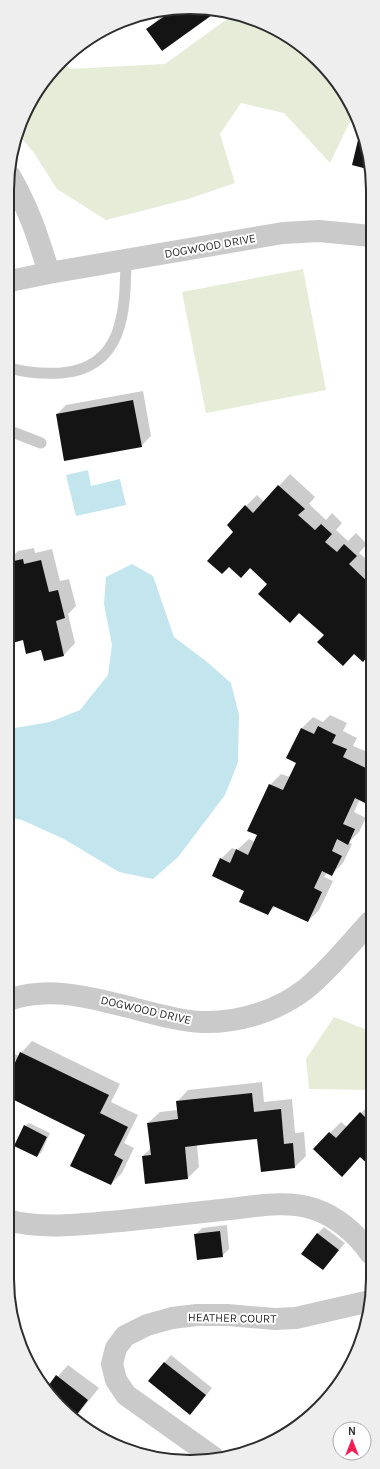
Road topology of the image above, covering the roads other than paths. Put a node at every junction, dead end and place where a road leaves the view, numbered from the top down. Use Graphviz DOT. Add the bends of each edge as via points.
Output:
graph roads {
  1 [pos="14,182"];
  2 [pos="366,236"];
  3 [pos="126,260"];
  4 [pos="49,273"];
  5 [pos="14,280"];
  6 [pos="14,369"];
  7 [pos="14,433"];
  8 [pos="41,443"];
  9 [pos="366,926"];
  10 [pos="14,998"];
  11 [pos="14,1222"];
  12 [pos="366,1249"];
  13 [pos="364,1302"];
  14 [pos="209,1454"];
  1 -- 4 [label="street" via="23,197"];
  2 -- 3 [label="street, DOGWOOD DRIVE" via="319,231 283,233"];
  3 -- 4 [label="street, DOGWOOD DRIVE"];
  3 -- 6 [label="lane" via="126,299 120,327 109,350 91,366 73,372 44,374"];
  4 -- 5 [label="street, DOGWOOD DRIVE"];
  7 -- 8 [label="lane"];
  9 -- 10 [label="street, DOGWOOD DRIVE" via="307,988 265,1012 246,1017 201,1022 68,993 48,992"];
  11 -- 12 [label="street" via="45,1226 87,1224 252,1207 299,1205 330,1216 348,1229"];
  13 -- 14 [label="street, HEATHER COURT" via="296,1318 226,1315 172,1318 147,1325 126,1336 116,1348 112,1364 116,1380 126,1395"];
}
